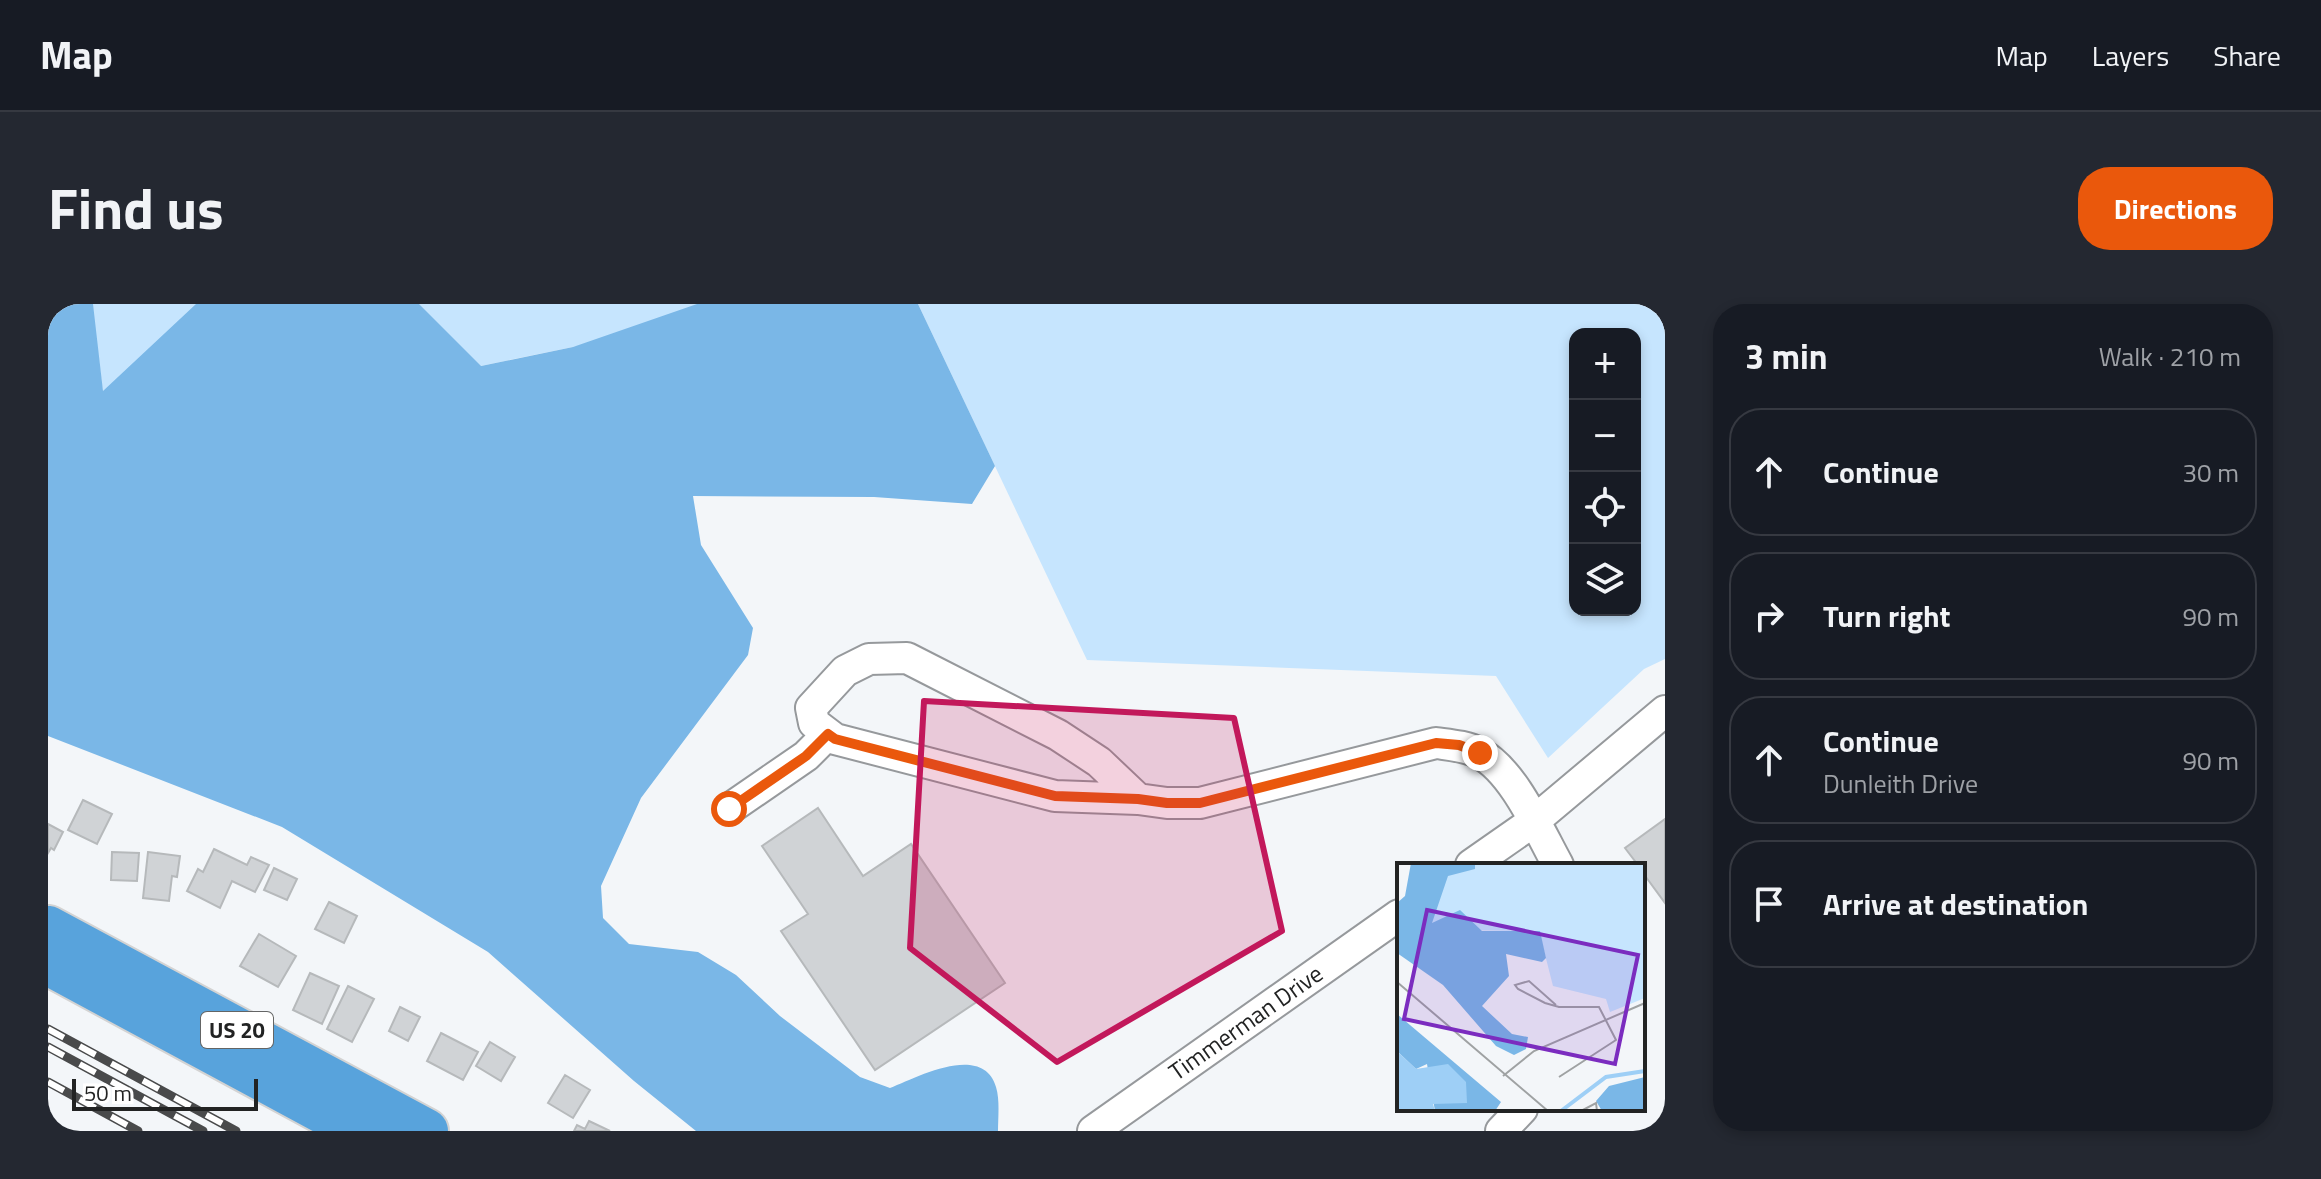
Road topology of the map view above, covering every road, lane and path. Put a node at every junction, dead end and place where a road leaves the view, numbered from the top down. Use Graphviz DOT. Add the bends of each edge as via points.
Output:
graph roads {
  1 [pos="1665,711"];
  2 [pos="828,734"];
  3 [pos="1138,799"];
  4 [pos="729,809"];
  5 [pos="1534,821"];
  6 [pos="1474,863"];
  7 [pos="1557,863"];
  8 [pos="1397,916"];
  9 [pos="48,928"];
  10 [pos="48,963"];
  11 [pos="1520,1111"];
  12 [pos="359,1131"];
  13 [pos="426,1131"];
  14 [pos="1093,1131"];
  15 [pos="1501,1131"];
  1 -- 5 [label="street"];
  2 -- 3 [label="street" via="1055,796"];
  2 -- 3 [label="street" via="814,723 811,708 845,671 869,659 907,658 1058,735 1099,762"];
  2 -- 4 [label="street" via="806,756"];
  3 -- 5 [label="street" via="1200,803 1436,743 1459,745 1498,766"];
  5 -- 6 [label="street"];
  5 -- 7 [label="street"];
  8 -- 14 [label="street, Timmerman Drive"];
  9 -- 13 [label="highway, US 20"];
  10 -- 12 [label="highway, US 20"];
  11 -- 15 [label="street"];
}
